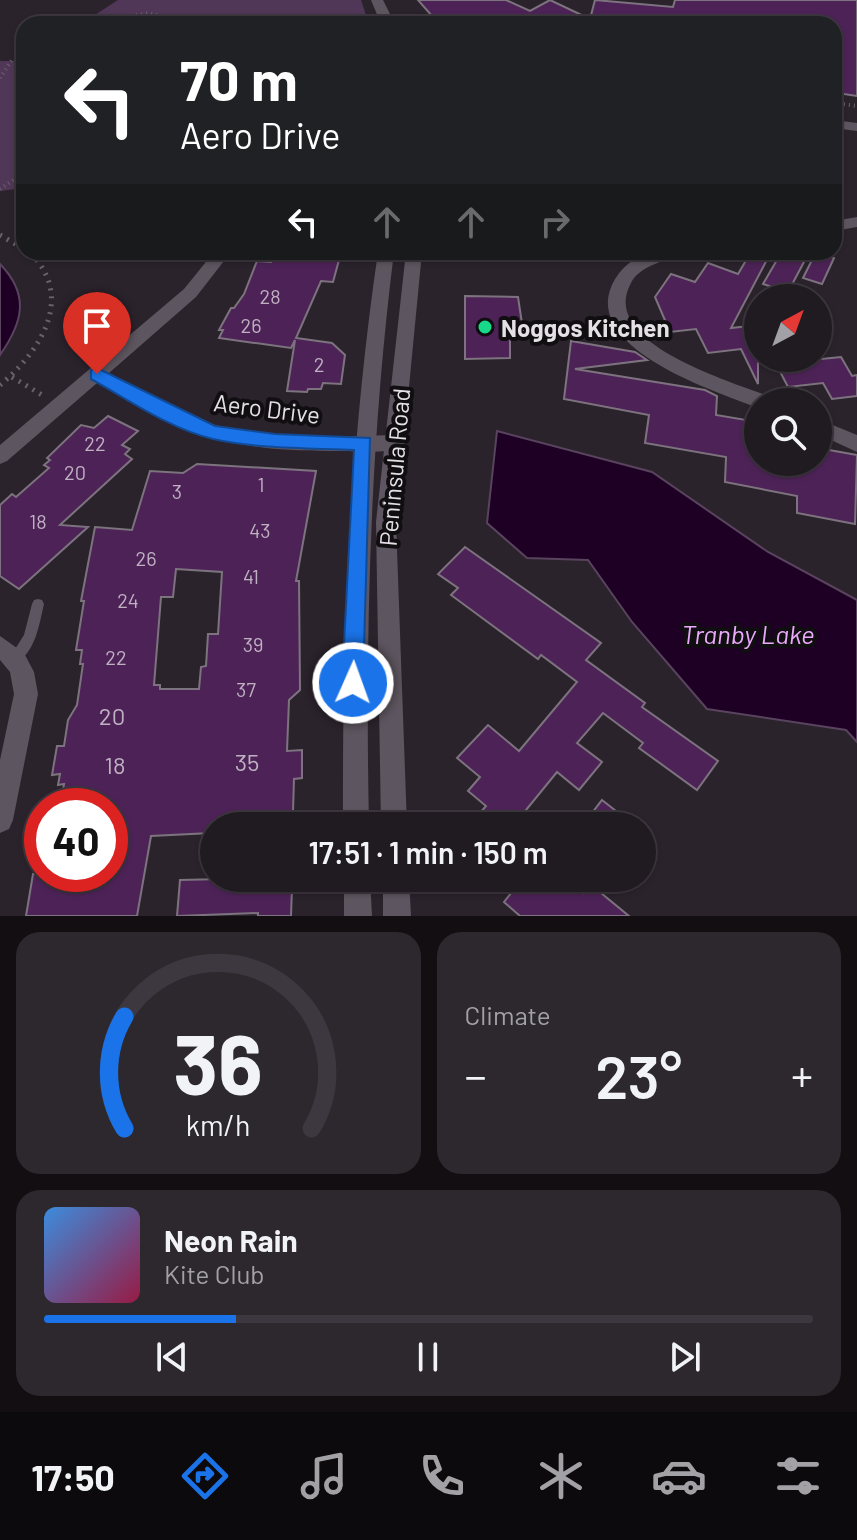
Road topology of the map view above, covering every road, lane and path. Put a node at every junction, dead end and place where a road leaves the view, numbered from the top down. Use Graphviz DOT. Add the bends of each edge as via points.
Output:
graph roads {
  1 [pos="110,16"];
  2 [pos="158,16"];
  3 [pos="16,58"];
  4 [pos="0,78"];
  5 [pos="33,260"];
  6 [pos="217,260"];
  7 [pos="385,260"];
  8 [pos="413,260"];
  9 [pos="643,260"];
  10 [pos="380,294"];
  11 [pos="408,296"];
  12 [pos="97,374"];
  13 [pos="12,377"];
  14 [pos="0,385"];
  15 [pos="744,394"];
  16 [pos="60,405"];
  17 [pos="832,432"];
  18 [pos="363,443"];
  19 [pos="395,443"];
  20 [pos="857,444"];
  21 [pos="0,456"];
  22 [pos="38,604"];
  23 [pos="8,651"];
  24 [pos="356,812"];
  25 [pos="394,812"];
  26 [pos="0,820"];
  27 [pos="357,892"];
  28 [pos="396,892"];
  29 [pos="358,916"];
  30 [pos="397,916"];
  1 -- 2 [label="path"];
  3 -- 4 [label="path"];
  5 -- 13 [label="path" via="51,283 51,316 34,353"];
  6 -- 12 [label="street" via="190,293"];
  7 -- 10 [label="street, Peninsula Road"];
  8 -- 11 [label="street, Peninsula Road"];
  9 -- 15 [label="street" via="629,270 617,292 620,313 633,335 651,354"];
  10 -- 11 [label="street"];
  10 -- 18 [label="street, Peninsula Road"];
  11 -- 19 [label="street, Peninsula Road"];
  12 -- 16 [label="street"];
  12 -- 18 [label="street, Aero Drive" via="213,432"];
  13 -- 14 [label="path"];
  13 -- 16 [label="path"];
  16 -- 21 [label="street"];
  17 -- 20 [label="street"];
  18 -- 19 [label="street, Aero Drive"];
  18 -- 24 [label="street, Peninsula Road" via="353,683"];
  19 -- 25 [label="street, Peninsula Road" via="386,522"];
  22 -- 23 [label="lane" via="30,637"];
  23 -- 26 [label="street" via="24,675 26,694"];
  27 -- 29 [label="street"];
  28 -- 30 [label="street"];
}
